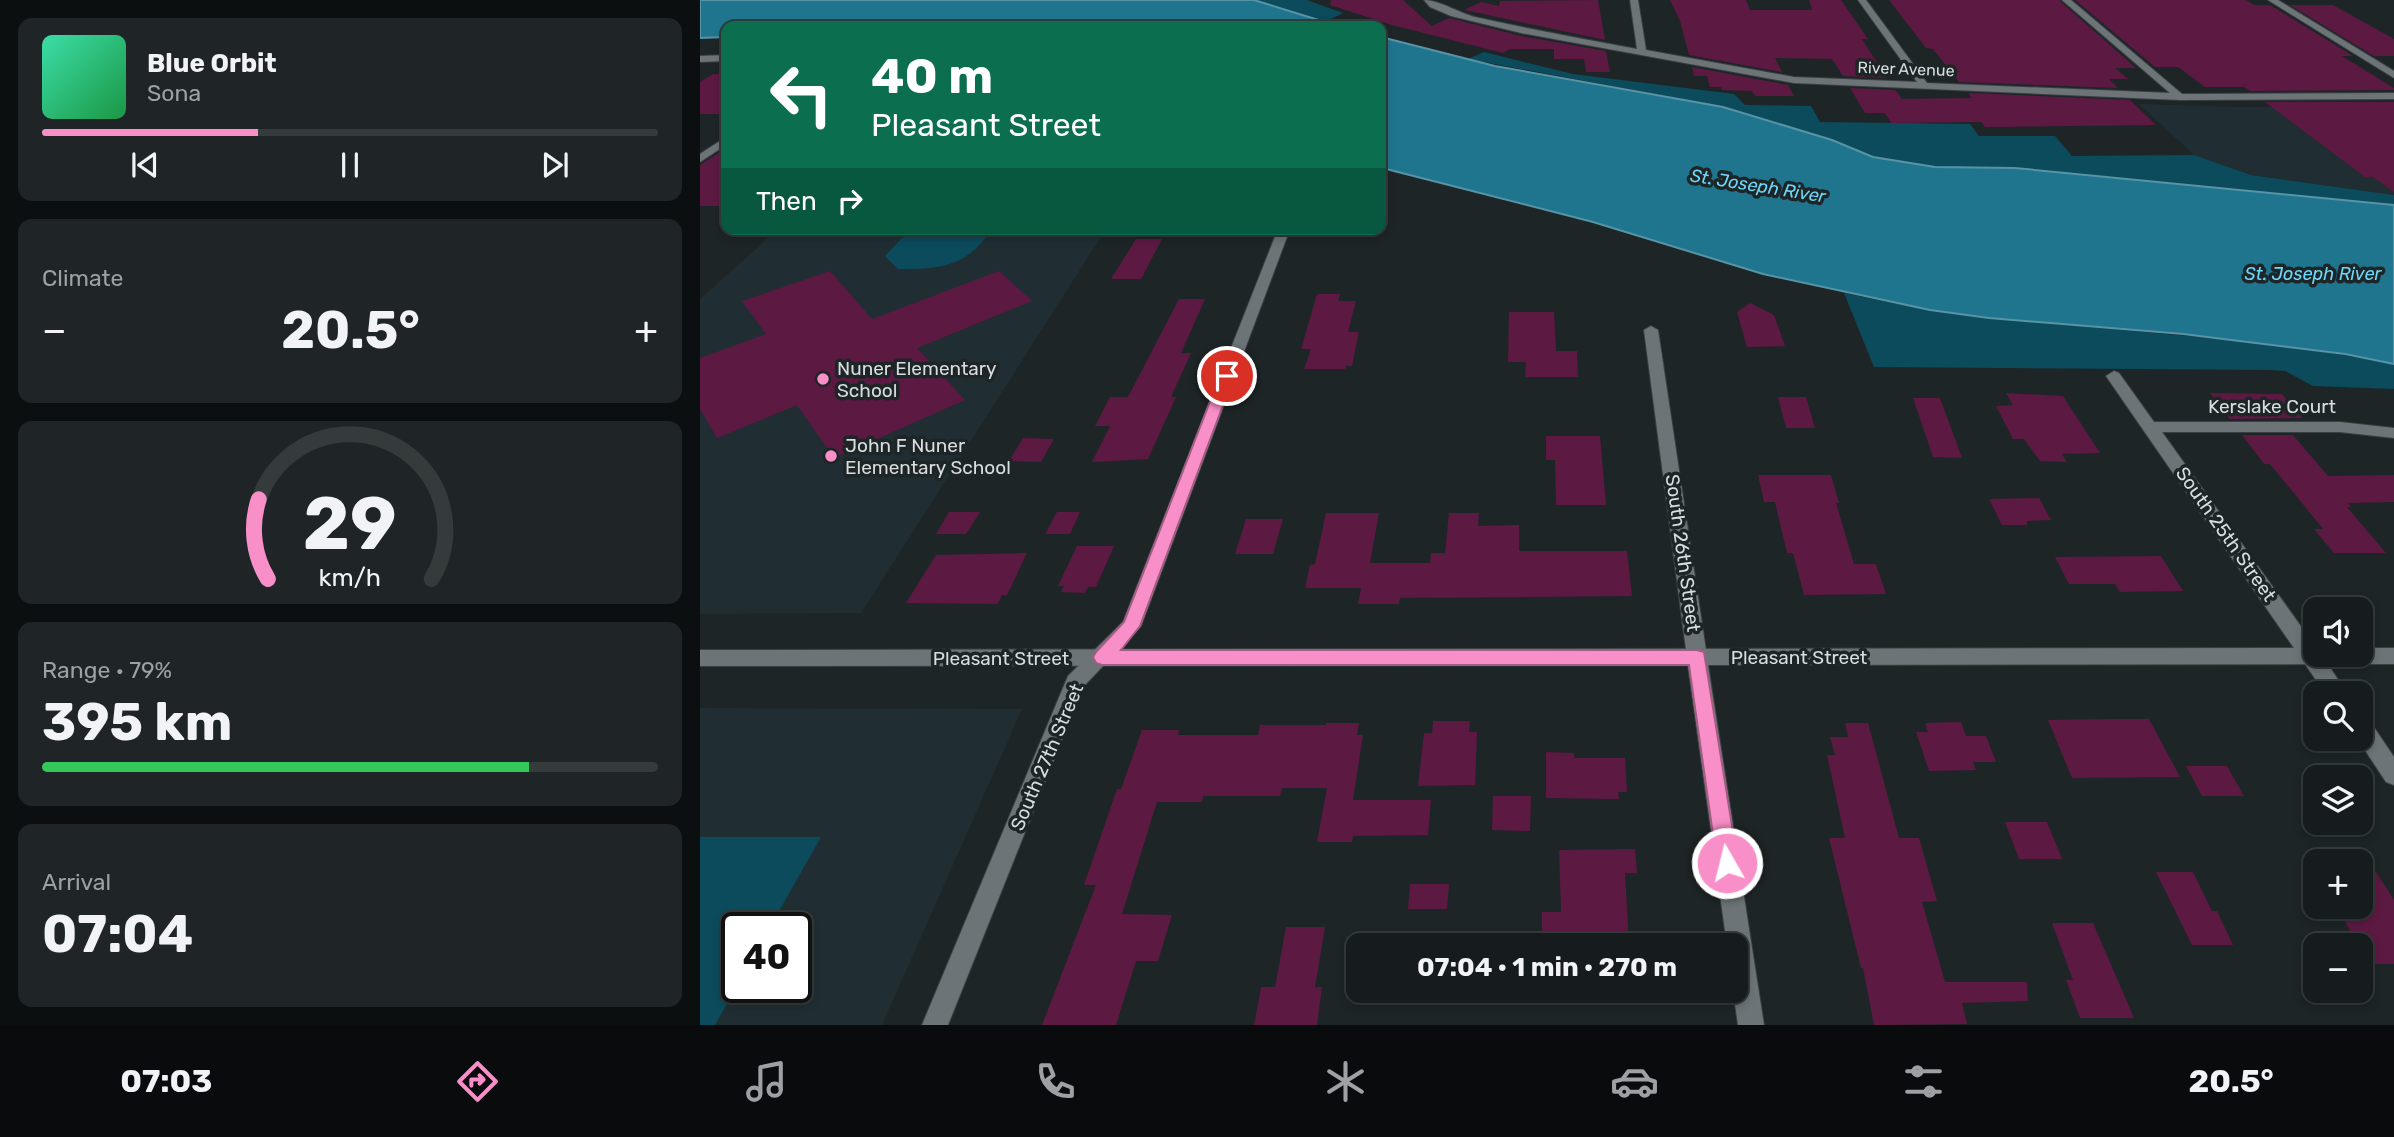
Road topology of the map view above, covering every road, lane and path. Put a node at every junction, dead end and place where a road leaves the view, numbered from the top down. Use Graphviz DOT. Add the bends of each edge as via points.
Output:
graph roads {
  1 [pos="1428,0"];
  2 [pos="1634,0"];
  3 [pos="1861,0"];
  4 [pos="2066,0"];
  5 [pos="2272,0"];
  6 [pos="1642,51"];
  7 [pos="721,58"];
  8 [pos="700,60"];
  9 [pos="2394,75"];
  10 [pos="1924,85"];
  11 [pos="2394,96"];
  12 [pos="2180,97"];
  13 [pos="721,144"];
  14 [pos="700,159"];
  15 [pos="1282,235"];
  16 [pos="1651,330"];
  17 [pos="2114,376"];
  18 [pos="2150,427"];
  19 [pos="2394,433"];
  20 [pos="2303,646"];
  21 [pos="2373,656"];
  22 [pos="2394,656"];
  23 [pos="1102,657"];
  24 [pos="1697,657"];
  25 [pos="2303,657"];
  26 [pos="700,658"];
  27 [pos="2373,744"];
  28 [pos="2394,775"];
  29 [pos="935,1025"];
  30 [pos="1751,1025"];
  1 -- 6 [label="street, River Avenue" via="1444,10 1498,24"];
  2 -- 6 [label="street"];
  3 -- 10 [label="street"];
  4 -- 12 [label="street"];
  5 -- 9 [label="street"];
  6 -- 10 [label="street, River Avenue" via="1794,80"];
  7 -- 8 [label="street"];
  10 -- 12 [label="street, River Avenue"];
  11 -- 12 [label="street, River Avenue"];
  13 -- 14 [label="street"];
  15 -- 23 [label="street, South 27th Street" via="1131,626"];
  16 -- 24 [label="street, South 26th Street"];
  17 -- 18 [label="street, South 25th Street"];
  18 -- 19 [label="street, Kerslake Court" via="2340,427"];
  18 -- 20 [label="street, South 25th Street"];
  21 -- 22 [label="street, Pleasant Street"];
  23 -- 24 [label="street, Pleasant Street"];
  23 -- 26 [label="street, Pleasant Street"];
  23 -- 29 [label="street, South 27th Street" via="1075,682"];
  24 -- 25 [label="street, Pleasant Street"];
  24 -- 30 [label="street, South 26th Street"];
  27 -- 28 [label="street"];
}
